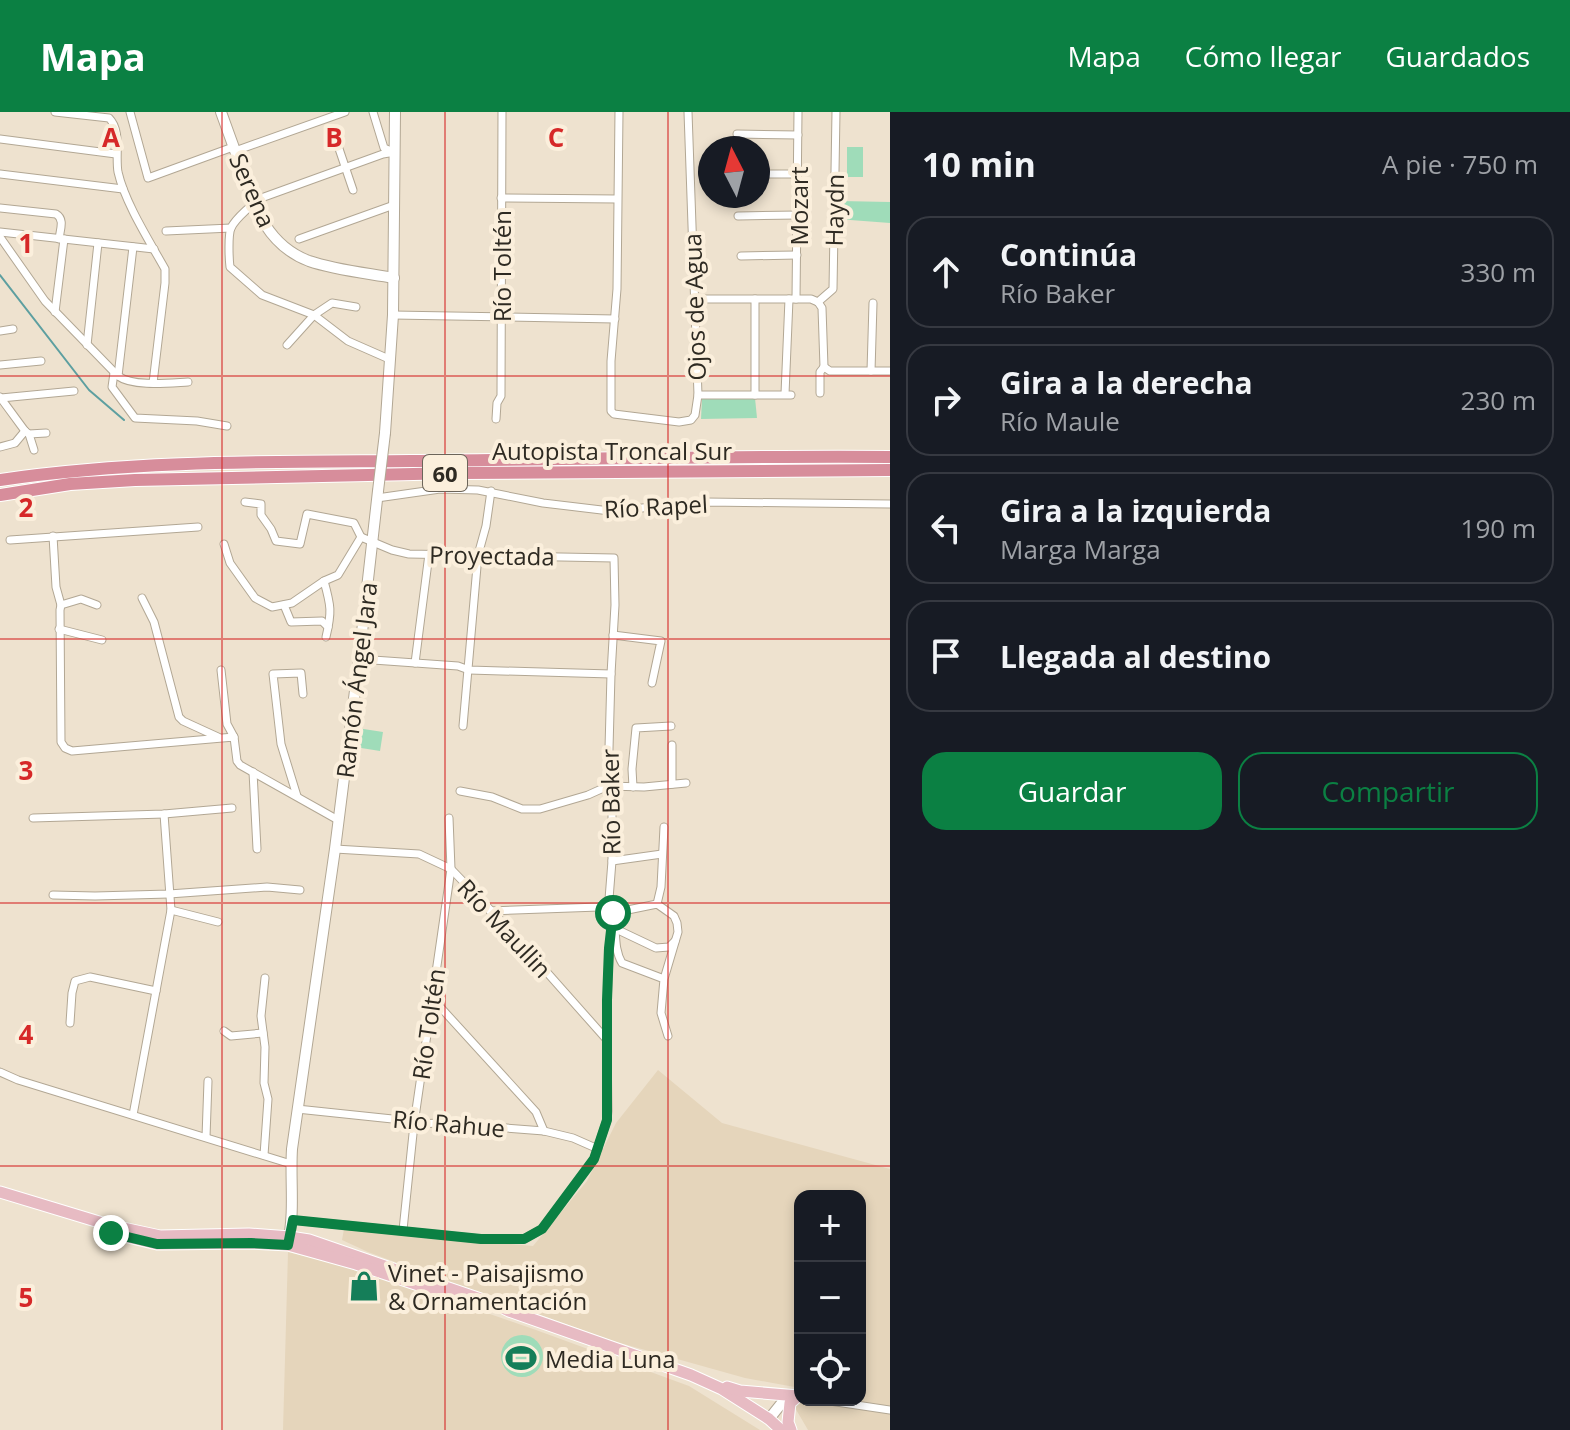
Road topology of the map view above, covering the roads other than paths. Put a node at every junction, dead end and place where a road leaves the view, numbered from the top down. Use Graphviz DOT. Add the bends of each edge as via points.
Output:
graph roads {
  1 [pos="55,112"];
  2 [pos="130,112"];
  3 [pos="221,112"];
  4 [pos="345,112"];
  5 [pos="373,112"];
  6 [pos="395,112"];
  7 [pos="502,112"];
  8 [pos="619,112"];
  9 [pos="688,112"];
  10 [pos="798,112"];
  11 [pos="836,112"];
  12 [pos="333,131"];
  13 [pos="737,134"];
  14 [pos="798,135"];
  15 [pos="0,139"];
  16 [pos="234,149"];
  17 [pos="395,152"];
  18 [pos="116,154"];
  19 [pos="346,168"];
  20 [pos="0,174"];
  21 [pos="770,174"];
  22 [pos="798,174"];
  23 [pos="123,189"];
  24 [pos="353,190"];
  25 [pos="501,198"];
  26 [pos="617,199"];
  27 [pos="253,202"];
  28 [pos="394,205"];
  29 [pos="0,208"];
  30 [pos="798,215"];
  31 [pos="738,216"];
  32 [pos="231,228"];
  33 [pos="166,231"];
  34 [pos="0,234"];
  35 [pos="62,239"];
  36 [pos="299,239"];
  37 [pos="98,243"];
  38 [pos="133,247"];
  39 [pos="154,249"];
  40 [pos="797,255"];
  41 [pos="741,256"];
  42 [pos="394,278"];
  43 [pos="693,299"];
  44 [pos="755,299"];
  45 [pos="793,299"];
  46 [pos="818,302"];
  47 [pos="873,303"];
  48 [pos="356,307"];
  49 [pos="55,313"];
  50 [pos="314,315"];
  51 [pos="393,315"];
  52 [pos="500,317"];
  53 [pos="615,319"];
  54 [pos="13,329"];
  55 [pos="0,331"];
  56 [pos="87,345"];
  57 [pos="287,345"];
  58 [pos="389,359"];
  59 [pos="41,361"];
  60 [pos="0,365"];
  61 [pos="824,367"];
  62 [pos="871,371"];
  63 [pos="890,371"];
  64 [pos="116,374"];
  65 [pos="188,382"];
  66 [pos="153,383"];
  67 [pos="74,391"];
  68 [pos="820,393"];
  69 [pos="698,395"];
  70 [pos="755,395"];
  71 [pos="0,397"];
  72 [pos="496,419"];
  73 [pos="227,426"];
  74 [pos="27,432"];
  75 [pos="46,433"];
  76 [pos="0,447"];
  77 [pos="34,450"];
  78 [pos="890,457"];
  79 [pos="890,470"];
  80 [pos="0,480"];
  81 [pos="491,491"];
  82 [pos="378,494"];
  83 [pos="0,495"];
  84 [pos="245,502"];
  85 [pos="890,504"];
  86 [pos="198,527"];
  87 [pos="53,536"];
  88 [pos="10,540"];
  89 [pos="367,540"];
  90 [pos="224,544"];
  91 [pos="429,554"];
  92 [pos="478,555"];
  93 [pos="614,558"];
  94 [pos="324,581"];
  95 [pos="142,598"];
  96 [pos="61,605"];
  97 [pos="97,605"];
  98 [pos="284,605"];
  99 [pos="328,627"];
  100 [pos="59,629"];
  101 [pos="613,635"];
  102 [pos="326,637"];
  103 [pos="102,640"];
  104 [pos="359,659"];
  105 [pos="415,663"];
  106 [pos="221,670"];
  107 [pos="469,670"];
  108 [pos="611,674"];
  109 [pos="652,683"];
  110 [pos="303,694"];
  111 [pos="463,726"];
  112 [pos="671,726"];
  113 [pos="234,737"];
  114 [pos="219,738"];
  115 [pos="672,745"];
  116 [pos="253,772"];
  117 [pos="686,783"];
  118 [pos="672,784"];
  119 [pos="608,786"];
  120 [pos="633,787"];
  121 [pos="460,791"];
  122 [pos="297,796"];
  123 [pos="232,808"];
  124 [pos="164,814"];
  125 [pos="33,818"];
  126 [pos="449,818"];
  127 [pos="338,820"];
  128 [pos="664,827"];
  129 [pos="257,849"];
  130 [pos="335,849"];
  131 [pos="662,854"];
  132 [pos="612,861"];
  133 [pos="451,869"];
  134 [pos="300,890"];
  135 [pos="169,894"];
  136 [pos="53,895"];
  137 [pos="607,904"];
  138 [pos="657,904"];
  139 [pos="171,910"];
  140 [pos="490,911"];
  141 [pos="613,913"];
  142 [pos="218,922"];
  143 [pos="616,929"];
  144 [pos="675,941"];
  145 [pos="265,978"];
  146 [pos="664,979"];
  147 [pos="156,991"];
  148 [pos="432,998"];
  149 [pos="70,1023"];
  150 [pos="224,1031"];
  151 [pos="263,1033"];
  152 [pos="668,1036"];
  153 [pos="607,1040"];
  154 [pos="0,1072"];
  155 [pos="208,1081"];
  156 [pos="297,1109"];
  157 [pos="133,1115"];
  158 [pos="414,1124"];
  159 [pos="544,1131"];
  160 [pos="206,1137"];
  161 [pos="598,1149"];
  162 [pos="264,1155"];
  163 [pos="291,1164"];
  164 [pos="0,1194"];
  165 [pos="293,1220"];
  166 [pos="403,1230"];
  167 [pos="289,1241"];
  168 [pos="691,1375"];
  169 [pos="794,1396"];
  170 [pos="794,1397"];
  171 [pos="794,1400"];
  172 [pos="866,1405"];
  173 [pos="890,1410"];
  174 [pos="769,1419"];
  175 [pos="781,1430"];
  176 [pos="791,1430"];
  1 -- 18 [label="street" via="109,118 117,131"];
  2 -- 16 [label="street" via="148,178"];
  3 -- 16 [label="main road, Serena"];
  4 -- 16 [label="street"];
  5 -- 17 [label="street" via="384,148"];
  6 -- 17 [label="main road, Ramón Ángel Jara"];
  7 -- 25 [label="street, Río Toltén"];
  8 -- 26 [label="street"];
  9 -- 43 [label="street, Ojos de Agua"];
  10 -- 14 [label="street, Mozart"];
  11 -- 46 [label="street, Haydn" via="833,289"];
  12 -- 19 [label="street"];
  13 -- 14 [label="street"];
  14 -- 22 [label="street, Mozart"];
  15 -- 18 [label="street"];
  16 -- 27 [label="main road, Serena"];
  17 -- 19 [label="street"];
  17 -- 28 [label="main road, Ramón Ángel Jara"];
  18 -- 23 [label="street"];
  19 -- 24 [label="street"];
  19 -- 27 [label="street"];
  20 -- 23 [label="street"];
  21 -- 22 [label="street"];
  22 -- 30 [label="street, Mozart"];
  23 -- 39 [label="street"];
  25 -- 26 [label="street"];
  25 -- 52 [label="street, Río Toltén"];
  26 -- 53 [label="street"];
  27 -- 32 [label="street"];
  27 -- 42 [label="main road, Serena" via="270,234 297,256"];
  28 -- 36 [label="street"];
  28 -- 42 [label="main road, Ramón Ángel Jara"];
  29 -- 35 [label="street" via="60,216"];
  30 -- 31 [label="street"];
  30 -- 40 [label="street, Mozart"];
  32 -- 33 [label="street"];
  32 -- 50 [label="street" via="230,267 262,295"];
  34 -- 35 [label="street"];
  34 -- 49 [label="street"];
  35 -- 37 [label="street"];
  35 -- 49 [label="street"];
  37 -- 38 [label="street"];
  37 -- 56 [label="street"];
  38 -- 39 [label="street"];
  38 -- 64 [label="street"];
  39 -- 66 [label="street" via="166,276"];
  40 -- 41 [label="street"];
  40 -- 45 [label="street, Mozart"];
  42 -- 51 [label="main road, Ramón Ángel Jara"];
  43 -- 44 [label="street"];
  43 -- 69 [label="street, Ojos de Agua"];
  44 -- 45 [label="street"];
  44 -- 70 [label="street"];
  45 -- 46 [label="street"];
  45 -- 70 [label="street, Mozart" via="788,394"];
  46 -- 61 [label="street"];
  47 -- 62 [label="street"];
  48 -- 50 [label="street" via="332,303"];
  49 -- 56 [label="street"];
  50 -- 57 [label="street"];
  50 -- 58 [label="street" via="348,341"];
  51 -- 52 [label="street"];
  51 -- 58 [label="main road, Ramón Ángel Jara"];
  52 -- 53 [label="street"];
  52 -- 72 [label="street, Río Toltén" via="501,396"];
  53 -- 69 [label="street, Ojos de Agua" via="614,414 686,422 695,415"];
  54 -- 55 [label="street"];
  56 -- 64 [label="street"];
  58 -- 82 [label="main road, Ramón Ángel Jara, bridge"];
  59 -- 60 [label="street"];
  61 -- 62 [label="street"];
  61 -- 68 [label="street"];
  62 -- 63 [label="street"];
  64 -- 66 [label="street" via="123,380"];
  64 -- 73 [label="street" via="112,387 135,418"];
  65 -- 66 [label="street"];
  67 -- 71 [label="street"];
  69 -- 70 [label="street"];
  71 -- 74 [label="street"];
  74 -- 75 [label="street"];
  74 -- 76 [label="street"];
  74 -- 77 [label="street"];
  78 -- 80 [label="highway, Autopista Troncal Sur / 60" via="155,465"];
  79 -- 83 [label="highway, Autopista Troncal Sur / 60" via="113,481"];
  81 -- 82 [label="street, Río Rapel"];
  81 -- 85 [label="street, Río Rapel" via="610,511 706,502"];
  81 -- 92 [label="street"];
  82 -- 89 [label="main road, Ramón Ángel Jara"];
  84 -- 89 [label="street, Proyectada" via="261,504 261,515 276,541 300,544 307,514 354,523"];
  86 -- 87 [label="street"];
  87 -- 88 [label="street"];
  87 -- 96 [label="street"];
  89 -- 91 [label="street, Proyectada" via="409,554"];
  89 -- 94 [label="street" via="338,575"];
  89 -- 104 [label="main road, Ramón Ángel Jara"];
  90 -- 98 [label="street" via="230,563 255,598 272,607"];
  91 -- 92 [label="street, Proyectada"];
  91 -- 105 [label="street"];
  92 -- 93 [label="street, Proyectada"];
  92 -- 107 [label="street"];
  93 -- 101 [label="street, Río Baker"];
  94 -- 98 [label="street"];
  94 -- 99 [label="street" via="331,605"];
  95 -- 114 [label="street" via="154,622 179,717"];
  96 -- 97 [label="street" via="81,599"];
  96 -- 100 [label="street"];
  98 -- 99 [label="street" via="291,622 322,621"];
  99 -- 102 [label="street"];
  100 -- 103 [label="street"];
  100 -- 114 [label="street" via="65,748"];
  101 -- 108 [label="street, Río Baker"];
  101 -- 109 [label="street" via="661,641"];
  104 -- 105 [label="street"];
  104 -- 127 [label="main road, Ramón Ángel Jara"];
  105 -- 107 [label="street"];
  106 -- 113 [label="street" via="227,724"];
  107 -- 108 [label="street"];
  107 -- 111 [label="street"];
  108 -- 119 [label="street, Río Baker"];
  110 -- 122 [label="street" via="301,673 273,674 281,744"];
  112 -- 120 [label="street" via="636,728"];
  113 -- 114 [label="street"];
  113 -- 116 [label="street" via="237,761"];
  115 -- 118 [label="street"];
  116 -- 122 [label="street"];
  116 -- 129 [label="street"];
  117 -- 118 [label="street"];
  118 -- 120 [label="street"];
  119 -- 120 [label="street"];
  119 -- 121 [label="street" via="540,809"];
  119 -- 132 [label="street, Río Baker"];
  122 -- 127 [label="street"];
  123 -- 124 [label="street"];
  124 -- 125 [label="street"];
  124 -- 135 [label="street"];
  126 -- 133 [label="street, Río Toltén"];
  127 -- 130 [label="main road, Ramón Ángel Jara"];
  128 -- 131 [label="street"];
  130 -- 133 [label="street, Río Maullin" via="419,854"];
  130 -- 156 [label="main road, Ramón Ángel Jara"];
  131 -- 132 [label="street"];
  131 -- 138 [label="street"];
  132 -- 137 [label="street, Río Baker"];
  133 -- 140 [label="street, Río Maullin"];
  133 -- 148 [label="street, Río Toltén"];
  134 -- 135 [label="street" via="267,887"];
  135 -- 136 [label="street"];
  135 -- 139 [label="street"];
  137 -- 140 [label="street"];
  137 -- 141 [label="street"];
  138 -- 141 [label="street"];
  138 -- 144 [label="street" via="674,916"];
  139 -- 142 [label="street"];
  139 -- 147 [label="street"];
  140 -- 153 [label="street, Río Maullin"];
  141 -- 143 [label="street"];
  141 -- 153 [label="street"];
  143 -- 144 [label="street" via="656,948"];
  143 -- 146 [label="street" via="622,963"];
  144 -- 146 [label="street"];
  145 -- 151 [label="street"];
  146 -- 152 [label="street" via="661,1013"];
  147 -- 149 [label="street" via="82,978 75,981"];
  147 -- 157 [label="street"];
  148 -- 158 [label="street, Río Toltén"];
  148 -- 159 [label="street" via="536,1112"];
  150 -- 151 [label="street" via="231,1036"];
  151 -- 162 [label="street" via="268,1099"];
  153 -- 161 [label="street" via="608,1111"];
  154 -- 157 [label="street"];
  155 -- 160 [label="street"];
  156 -- 158 [label="street, Río Rahue"];
  156 -- 163 [label="main road, Ramón Ángel Jara"];
  157 -- 160 [label="street"];
  158 -- 159 [label="street, Río Rahue"];
  158 -- 166 [label="street, Río Toltén"];
  159 -- 161 [label="street, Río Rahue"];
  160 -- 162 [label="street"];
  161 -- 166 [label="street" via="542,1229 524,1239"];
  162 -- 163 [label="street"];
  163 -- 165 [label="main road, Ramón Ángel Jara"];
  164 -- 167 [label="main road" via="160,1236 249,1234"];
  165 -- 166 [label="street"];
  165 -- 167 [label="main road, Ramón Ángel Jara"];
  167 -- 168 [label="main road" via="309,1240 353,1254"];
  168 -- 169 [label="main road" via="740,1391"];
  168 -- 174 [label="main road"];
  170 -- 174 [label="main road" via="785,1399"];
  171 -- 176 [label="main road"];
  172 -- 173 [label="street"];
  174 -- 175 [label="main road"];
}
